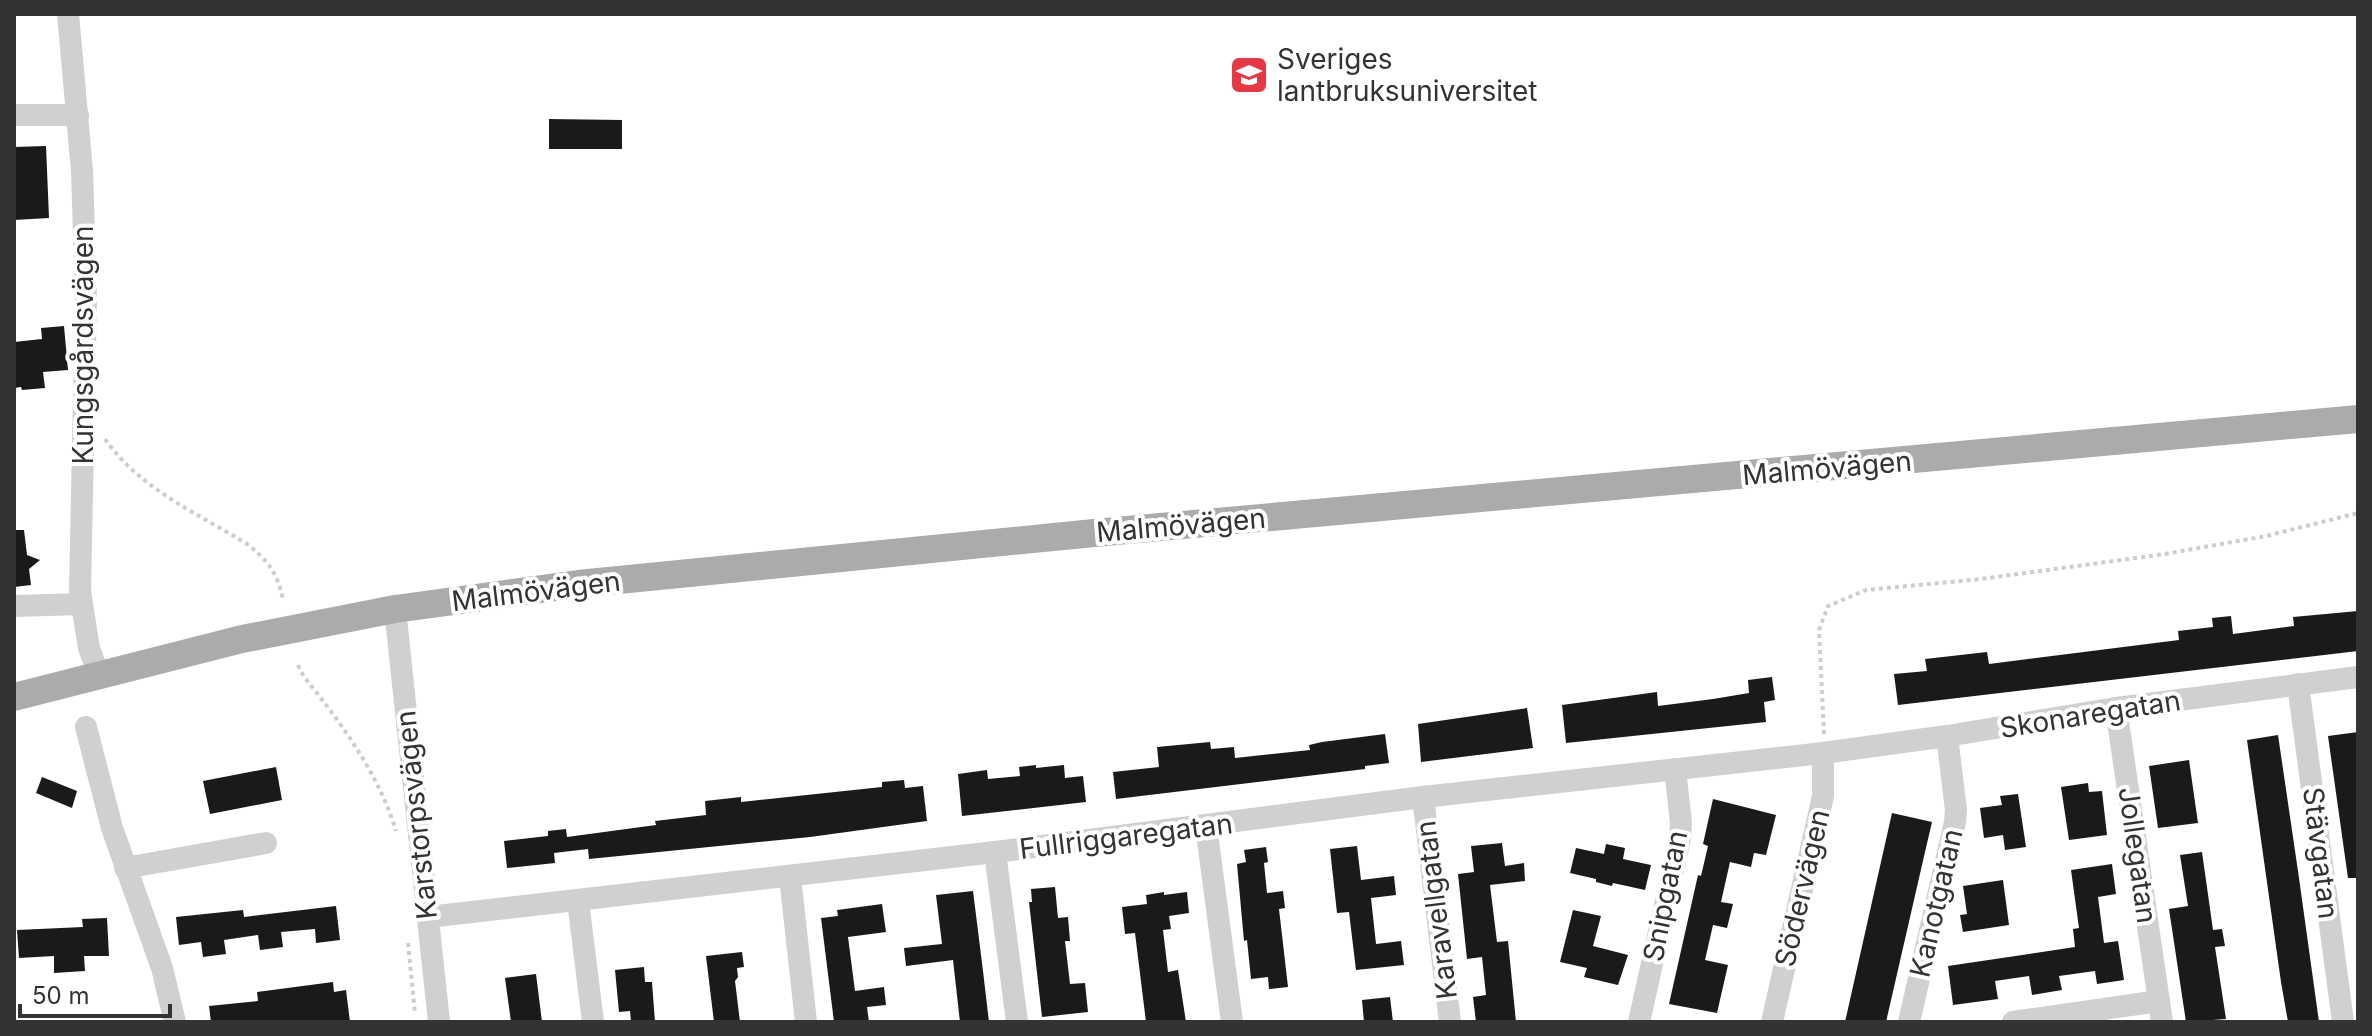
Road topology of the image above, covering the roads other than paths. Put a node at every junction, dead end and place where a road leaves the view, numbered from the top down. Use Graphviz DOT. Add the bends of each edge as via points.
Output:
graph roads {
  1 [pos="68,14"];
  2 [pos="14,115"];
  3 [pos="78,115"];
  4 [pos="2358,419"];
  5 [pos="82,604"];
  6 [pos="14,606"];
  7 [pos="395,609"];
  8 [pos="98,673"];
  9 [pos="2358,677"];
  10 [pos="2298,684"];
  11 [pos="14,697"];
  12 [pos="2116,708"];
  13 [pos="86,727"];
  14 [pos="1947,736"];
  15 [pos="1823,753"];
  16 [pos="1675,769"];
  17 [pos="1423,797"];
  18 [pos="1206,826"];
  19 [pos="266,843"];
  20 [pos="995,852"];
  21 [pos="125,868"];
  22 [pos="790,877"];
  23 [pos="578,901"];
  24 [pos="428,917"];
  25 [pos="2161,1012"];
  26 [pos="175,1022"];
  27 [pos="439,1022"];
  28 [pos="593,1022"];
  29 [pos="806,1022"];
  30 [pos="1017,1022"];
  31 [pos="1232,1022"];
  32 [pos="1450,1022"];
  33 [pos="1639,1022"];
  34 [pos="1772,1022"];
  35 [pos="1909,1022"];
  36 [pos="2013,1022"];
  37 [pos="2343,1022"];
  1 -- 3 [label="street, Kungsgårdsvägen"];
  2 -- 3 [label="street"];
  3 -- 5 [label="street, Kungsgårdsvägen" via="86,298"];
  4 -- 7 [label="main road, Malmövägen" via="1094,533 578,584"];
  5 -- 6 [label="street"];
  5 -- 8 [label="street, Kungsgårdsvägen"];
  7 -- 8 [label="main road, Malmövägen"];
  7 -- 24 [label="street, Karstorpsvägen"];
  8 -- 11 [label="main road, Malmövägen"];
  9 -- 10 [label="street, Skonaregatan"];
  10 -- 12 [label="street, Skonaregatan"];
  10 -- 37 [label="street, Stävgatan"];
  12 -- 14 [label="street, Skonaregatan"];
  12 -- 25 [label="street, Jollegatan"];
  13 -- 21 [label="street"];
  14 -- 15 [label="street, Skonaregatan"];
  14 -- 35 [label="street, Kanotgatan" via="1955,822"];
  15 -- 16 [label="street, Fullriggaregatan"];
  15 -- 34 [label="street, Södervägen" via="1823,796"];
  16 -- 17 [label="street, Fullriggaregatan"];
  16 -- 33 [label="street, Snipgatan" via="1680,838"];
  17 -- 18 [label="street, Fullriggaregatan"];
  17 -- 32 [label="street, Karavellgatan"];
  18 -- 20 [label="street, Fullriggaregatan"];
  18 -- 31 [label="street"];
  19 -- 21 [label="street"];
  20 -- 22 [label="street, Fullriggaregatan"];
  20 -- 30 [label="street"];
  21 -- 26 [label="street" via="162,968"];
  22 -- 23 [label="street, Fullriggaregatan"];
  22 -- 29 [label="street"];
  23 -- 24 [label="street, Fullriggaregatan"];
  23 -- 28 [label="street"];
  24 -- 27 [label="street, Karstorpsvägen"];
  25 -- 36 [label="street, Jollegatan"];
}
